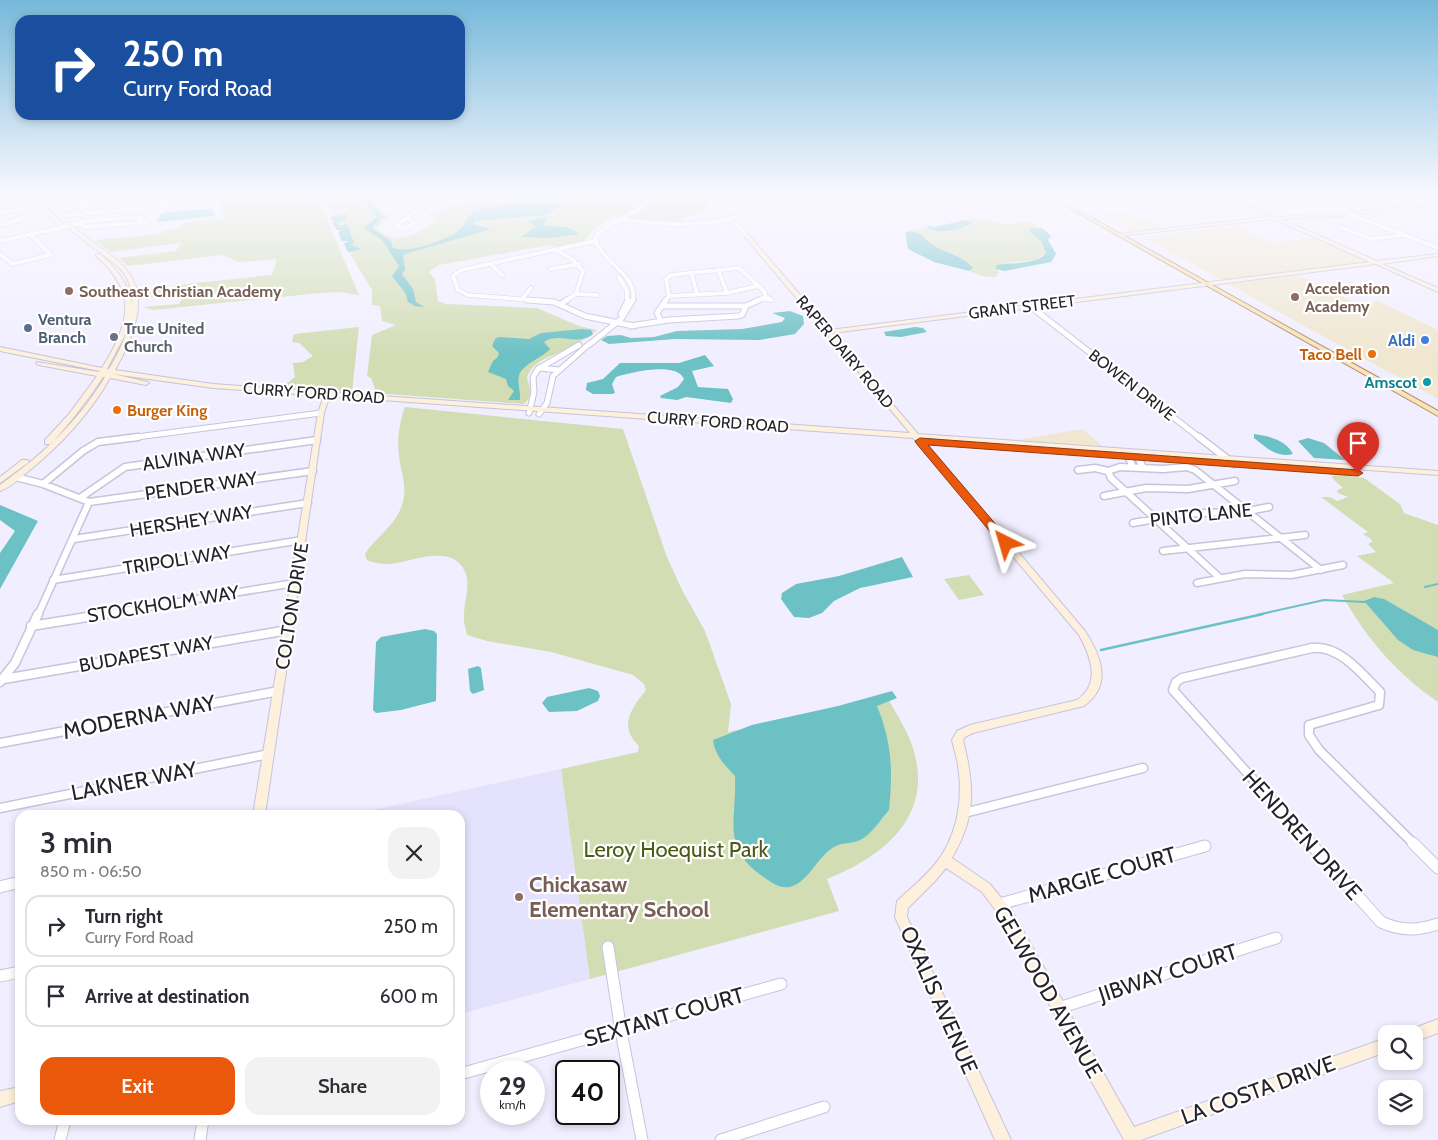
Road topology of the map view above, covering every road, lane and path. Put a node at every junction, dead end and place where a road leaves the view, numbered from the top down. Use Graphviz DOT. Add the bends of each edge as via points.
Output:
graph roads {
  1 [pos="45,248"];
  2 [pos="91,248"];
  3 [pos="98,248"];
  4 [pos="562,248"];
  5 [pos="597,248"];
  6 [pos="757,248"];
  7 [pos="1146,248"];
  8 [pos="1146,248"];
  9 [pos="1342,248"];
  10 [pos="557,250"];
  11 [pos="0,254"];
  12 [pos="1438,255"];
  13 [pos="114,260"];
  14 [pos="106,262"];
  15 [pos="491,264"];
  16 [pos="578,264"];
  17 [pos="1378,264"];
  18 [pos="551,269"];
  19 [pos="718,269"];
  20 [pos="691,272"];
  21 [pos="502,275"];
  22 [pos="1210,284"];
  23 [pos="758,286"];
  24 [pos="531,288"];
  25 [pos="1438,290"];
  26 [pos="126,291"];
  27 [pos="727,293"];
  28 [pos="576,294"];
  29 [pos="697,294"];
  30 [pos="597,295"];
  31 [pos="668,296"];
  32 [pos="522,299"];
  33 [pos="561,304"];
  34 [pos="664,306"];
  35 [pos="746,306"];
  36 [pos="1031,308"];
  37 [pos="137,310"];
  38 [pos="128,312"];
  39 [pos="1268,319"];
  40 [pos="661,321"];
  41 [pos="616,322"];
  42 [pos="1292,326"];
  43 [pos="830,334"];
  44 [pos="126,342"];
  45 [pos="587,344"];
  46 [pos="0,349"];
  47 [pos="111,354"];
  48 [pos="0,355"];
  49 [pos="77,365"];
  50 [pos="541,366"];
  51 [pos="560,368"];
  52 [pos="104,374"];
  53 [pos="1382,379"];
  54 [pos="131,382"];
  55 [pos="96,396"];
  56 [pos="325,396"];
  57 [pos="1438,407"];
  58 [pos="529,411"];
  59 [pos="541,411"];
  60 [pos="322,413"];
  61 [pos="1438,414"];
  62 [pos="680,422"];
  63 [pos="803,428"];
  64 [pos="752,429"];
  65 [pos="875,433"];
  66 [pos="816,434"];
  67 [pos="917,438"];
  68 [pos="317,440"];
  69 [pos="1067,447"];
  70 [pos="1027,449"];
  71 [pos="1126,453"];
  72 [pos="1138,457"];
  73 [pos="1226,458"];
  74 [pos="29,460"];
  75 [pos="1234,464"];
  76 [pos="1133,467"];
  77 [pos="1143,468"];
  78 [pos="1372,468"];
  79 [pos="313,470"];
  80 [pos="1078,470"];
  81 [pos="1316,470"];
  82 [pos="1108,471"];
  83 [pos="1438,473"];
  84 [pos="1380,474"];
  85 [pos="16,477"];
  86 [pos="1438,479"];
  87 [pos="0,481"];
  88 [pos="1235,481"];
  89 [pos="43,484"];
  90 [pos="1215,485"];
  91 [pos="0,489"];
  92 [pos="1126,492"];
  93 [pos="1104,496"];
  94 [pos="80,498"];
  95 [pos="89,502"];
  96 [pos="308,504"];
  97 [pos="1269,507"];
  98 [pos="1248,512"];
  99 [pos="1154,518"];
  100 [pos="1132,522"];
  101 [pos="1305,535"];
  102 [pos="74,539"];
  103 [pos="302,540"];
  104 [pos="1283,540"];
  105 [pos="1186,547"];
  106 [pos="1163,551"];
  107 [pos="1343,565"];
  108 [pos="1321,570"];
  109 [pos="1220,578"];
  110 [pos="53,580"];
  111 [pos="295,583"];
  112 [pos="1196,583"];
  113 [pos="31,626"];
  114 [pos="288,630"];
  115 [pos="2,680"];
  116 [pos="279,691"];
  117 [pos="0,743"];
  118 [pos="269,754"];
  119 [pos="1143,768"];
  120 [pos="0,808"];
  121 [pos="260,810"];
  122 [pos="964,813"];
  123 [pos="1205,846"];
  124 [pos="945,860"];
  125 [pos="1438,868"];
  126 [pos="15,883"];
  127 [pos="0,887"];
  128 [pos="1000,904"];
  129 [pos="1438,924"];
  130 [pos="1276,938"];
  131 [pos="608,947"];
  132 [pos="15,973"];
  133 [pos="0,976"];
  134 [pos="780,984"];
  135 [pos="1059,1008"];
  136 [pos="1438,1026"];
  137 [pos="621,1030"];
  138 [pos="1423,1032"];
  139 [pos="1378,1048"];
  140 [pos="465,1073"];
  141 [pos="15,1095"];
  142 [pos="0,1099"];
  143 [pos="824,1107"];
  144 [pos="64,1125"];
  145 [pos="202,1125"];
  146 [pos="1132,1138"];
  147 [pos="60,1140"];
  148 [pos="200,1140"];
  149 [pos="642,1140"];
  150 [pos="721,1140"];
  151 [pos="1002,1140"];
  1 -- 11 [label="street" via="51,254 12,264"];
  2 -- 14 [label="street"];
  3 -- 13 [label="main road"];
  4 -- 10 [label="street"];
  5 -- 41 [label="street" via="628,290 628,303"];
  6 -- 43 [label="main road, RAPER DAIRY ROAD"];
  7 -- 22 [label="main road"];
  8 -- 22 [label="main road"];
  9 -- 17 [label="main road"];
  10 -- 15 [label="street"];
  10 -- 16 [label="street"];
  12 -- 17 [label="main road, GRANT STREET"];
  13 -- 14 [label="street"];
  13 -- 37 [label="main road" via="134,285"];
  14 -- 26 [label="street"];
  15 -- 21 [label="street"];
  15 -- 32 [label="street" via="461,270 453,276 456,290 462,294"];
  16 -- 18 [label="street"];
  16 -- 28 [label="street" via="583,275"];
  17 -- 22 [label="main road, GRANT STREET"];
  17 -- 25 [label="street"];
  19 -- 20 [label="street"];
  19 -- 23 [label="street" via="743,269"];
  19 -- 27 [label="street"];
  20 -- 29 [label="street"];
  20 -- 31 [label="street" via="666,277"];
  22 -- 36 [label="main road, GRANT STREET"];
  22 -- 39 [label="main road"];
  22 -- 42 [label="main road"];
  23 -- 27 [label="street"];
  23 -- 35 [label="street" via="765,292 763,298"];
  24 -- 32 [label="street"];
  26 -- 37 [label="main road" via="130,292 132,308"];
  26 -- 38 [label="street"];
  27 -- 29 [label="street"];
  28 -- 30 [label="street"];
  28 -- 33 [label="street"];
  29 -- 31 [label="street"];
  31 -- 34 [label="street"];
  32 -- 33 [label="street"];
  33 -- 41 [label="street" via="585,316"];
  34 -- 35 [label="street"];
  34 -- 40 [label="street" via="657,313"];
  35 -- 40 [label="street" via="739,316"];
  36 -- 43 [label="main road, GRANT STREET"];
  36 -- 73 [label="street, BOWEN DRIVE"];
  37 -- 44 [label="main road"];
  38 -- 44 [label="main road" via="133,316"];
  38 -- 47 [label="street"];
  39 -- 42 [label="main road"];
  39 -- 53 [label="main road"];
  40 -- 41 [label="street" via="634,326"];
  41 -- 45 [label="street"];
  42 -- 53 [label="main road"];
  43 -- 67 [label="main road, RAPER DAIRY ROAD"];
  44 -- 52 [label="main road"];
  45 -- 50 [label="street"];
  45 -- 51 [label="street"];
  46 -- 49 [label="main road, CURRY FORD ROAD"];
  47 -- 49 [label="main road" via="98,362"];
  47 -- 52 [label="main road"];
  48 -- 52 [label="main road, CURRY FORD ROAD"];
  49 -- 52 [label="main road, CURRY FORD ROAD"];
  50 -- 51 [label="street"];
  50 -- 58 [label="street" via="532,378 534,394"];
  51 -- 59 [label="street" via="550,383"];
  52 -- 54 [label="main road, CURRY FORD ROAD"];
  52 -- 55 [label="main road"];
  52 -- 56 [label="main road, CURRY FORD ROAD"];
  52 -- 74 [label="main road" via="76,412"];
  53 -- 57 [label="main road"];
  53 -- 61 [label="main road"];
  54 -- 55 [label="main road" via="112,385"];
  54 -- 56 [label="main road, CURRY FORD ROAD"];
  55 -- 85 [label="main road" via="65,434"];
  56 -- 58 [label="main road, CURRY FORD ROAD"];
  56 -- 58 [label="main road, CURRY FORD ROAD" via="428,401"];
  56 -- 60 [label="main road, COLTON DRIVE"];
  58 -- 59 [label="main road, CURRY FORD ROAD"];
  59 -- 62 [label="main road, CURRY FORD ROAD"];
  60 -- 68 [label="main road, COLTON DRIVE"];
  60 -- 89 [label="street" via="98,442"];
  62 -- 63 [label="main road, CURRY FORD ROAD"];
  62 -- 64 [label="main road, CURRY FORD ROAD"];
  63 -- 64 [label="main road"];
  63 -- 65 [label="main road, CURRY FORD ROAD"];
  64 -- 66 [label="main road, CURRY FORD ROAD"];
  65 -- 66 [label="main road" via="822,431"];
  65 -- 67 [label="main road, CURRY FORD ROAD"];
  66 -- 67 [label="main road, CURRY FORD ROAD"];
  67 -- 69 [label="main road, CURRY FORD ROAD"];
  67 -- 70 [label="main road, CURRY FORD ROAD"];
  67 -- 122 [label="street, OXALIS AVENUE" via="1082,633 1098,676 1094,692 1080,703 960,734 957,740 965,776"];
  68 -- 79 [label="main road, COLTON DRIVE"];
  68 -- 94 [label="street, ALVINA WAY" via="125,467"];
  69 -- 70 [label="main road" via="1032,446"];
  69 -- 71 [label="main road, CURRY FORD ROAD"];
  70 -- 71 [label="main road, CURRY FORD ROAD"];
  71 -- 72 [label="main road, CURRY FORD ROAD"];
  71 -- 73 [label="main road"];
  71 -- 76 [label="street"];
  72 -- 75 [label="main road, CURRY FORD ROAD"];
  72 -- 77 [label="street"];
  73 -- 75 [label="street, BOWEN DRIVE"];
  73 -- 78 [label="main road"];
  74 -- 85 [label="main road" via="15,474"];
  74 -- 87 [label="main road"];
  75 -- 81 [label="main road, CURRY FORD ROAD"];
  76 -- 77 [label="street"];
  76 -- 82 [label="street"];
  77 -- 90 [label="street" via="1187,467"];
  78 -- 81 [label="main road" via="1366,471"];
  78 -- 83 [label="main road"];
  79 -- 95 [label="street, PENDER WAY"];
  79 -- 96 [label="main road, COLTON DRIVE"];
  80 -- 82 [label="street" via="1096,468"];
  81 -- 84 [label="main road, CURRY FORD ROAD"];
  82 -- 92 [label="street"];
  83 -- 84 [label="street" via="1385,471"];
  84 -- 86 [label="main road, CURRY FORD ROAD"];
  85 -- 89 [label="street"];
  85 -- 91 [label="main road"];
  88 -- 90 [label="street"];
  89 -- 94 [label="street"];
  90 -- 92 [label="street" via="1188,489 1156,487"];
  90 -- 98 [label="street"];
  92 -- 93 [label="street"];
  92 -- 99 [label="street"];
  94 -- 95 [label="street"];
  95 -- 102 [label="street"];
  96 -- 102 [label="street, HERSHEY WAY"];
  96 -- 103 [label="main road, COLTON DRIVE"];
  97 -- 98 [label="street, PINTO LANE"];
  98 -- 99 [label="street, PINTO LANE"];
  98 -- 104 [label="street"];
  99 -- 100 [label="street, PINTO LANE"];
  99 -- 105 [label="street"];
  101 -- 104 [label="street"];
  102 -- 110 [label="street"];
  103 -- 110 [label="street, TRIPOLI WAY"];
  103 -- 111 [label="main road, COLTON DRIVE"];
  104 -- 105 [label="street"];
  104 -- 108 [label="street"];
  105 -- 106 [label="street"];
  105 -- 109 [label="street"];
  107 -- 108 [label="street"];
  108 -- 109 [label="street" via="1291,575 1245,574"];
  109 -- 112 [label="street"];
  110 -- 113 [label="street"];
  111 -- 113 [label="street, STOCKHOLM WAY"];
  111 -- 114 [label="main road, COLTON DRIVE"];
  113 -- 115 [label="street" via="15,663"];
  114 -- 115 [label="street, BUDAPEST WAY"];
  114 -- 116 [label="main road, COLTON DRIVE"];
  116 -- 117 [label="street, MODERNA WAY"];
  116 -- 118 [label="main road, COLTON DRIVE"];
  118 -- 120 [label="street, LAKNER WAY"];
  118 -- 121 [label="main road, COLTON DRIVE"];
  119 -- 122 [label="street"];
  122 -- 124 [label="street, OXALIS AVENUE"];
  123 -- 128 [label="street, MARGIE COURT"];
  124 -- 128 [label="main road, GELWOOD AVENUE" via="986,888"];
  124 -- 151 [label="street, OXALIS AVENUE" via="906,900 900,911 901,917"];
  125 -- 129 [label="street, HENDREN DRIVE" via="1319,750 1309,735 1309,726 1379,704 1381,699 1380,692 1335,652 1324,647 1303,650 1176,682 1173,690 1184,703 1381,922 1395,930 1417,932"];
  126 -- 127 [label="street"];
  128 -- 135 [label="main road, GELWOOD AVENUE"];
  130 -- 135 [label="street, JIBWAY COURT"];
  131 -- 137 [label="street"];
  132 -- 133 [label="street"];
  134 -- 137 [label="street, SEXTANT COURT"];
  135 -- 146 [label="main road, GELWOOD AVENUE"];
  136 -- 138 [label="main road"];
  137 -- 140 [label="street, SEXTANT COURT"];
  137 -- 149 [label="street"];
  139 -- 146 [label="main road, LA COSTA DRIVE"];
  141 -- 142 [label="main road"];
  143 -- 150 [label="street"];
  144 -- 147 [label="street"];
  145 -- 148 [label="street"];
}
